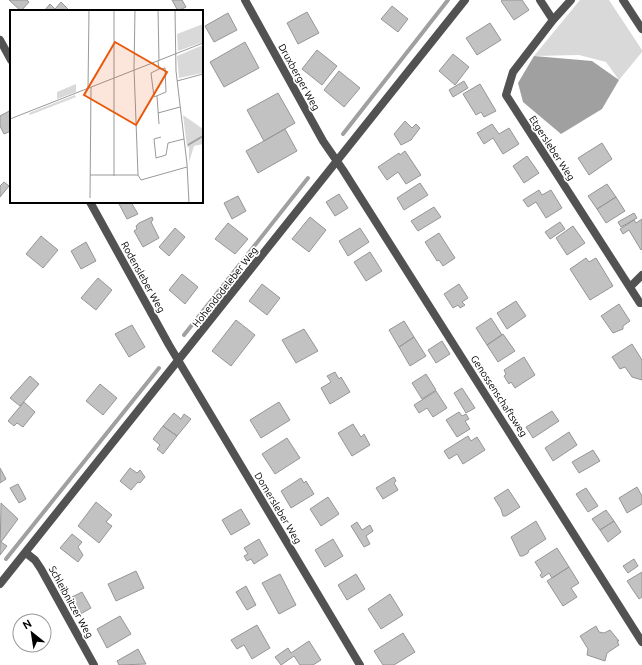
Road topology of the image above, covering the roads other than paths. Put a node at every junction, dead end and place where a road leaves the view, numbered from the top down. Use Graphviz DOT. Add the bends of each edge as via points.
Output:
graph roads {
  1 [pos="244,0"];
  2 [pos="465,0"];
  3 [pos="540,0"];
  4 [pos="571,0"];
  5 [pos="623,0"];
  6 [pos="553,20"];
  7 [pos="642,29"];
  8 [pos="0,40"];
  9 [pos="10,58"];
  10 [pos="337,162"];
  11 [pos="91,203"];
  12 [pos="642,275"];
  13 [pos="630,287"];
  14 [pos="642,303"];
  15 [pos="179,362"];
  16 [pos="26,553"];
  17 [pos="1,580"];
  18 [pos="642,642"];
  19 [pos="94,665"];
  20 [pos="360,665"];
  1 -- 10 [label="street, Druxberger Weg"];
  2 -- 10 [label="street, Hohendodeleber Weg"];
  3 -- 6 [label="street"];
  4 -- 6 [label="street, Etgersleber Weg"];
  5 -- 7 [label="street"];
  6 -- 13 [label="street, Etgersleber Weg" via="513,72 506,95"];
  8 -- 9 [label="street"];
  10 -- 15 [label="street, Hohendodeleber Weg"];
  10 -- 18 [label="street, Genossenschaftsweg"];
  11 -- 15 [label="street, Rodensleber Weg"];
  12 -- 13 [label="street"];
  13 -- 14 [label="street, Etgersleber Weg"];
  15 -- 16 [label="street, Hohendodeleber Weg"];
  15 -- 20 [label="street, Domersleber Weg"];
  16 -- 17 [label="street, Hohendodeleber Weg"];
  16 -- 19 [label="street, Schleibnitzer Weg" via="41,569"];
}
